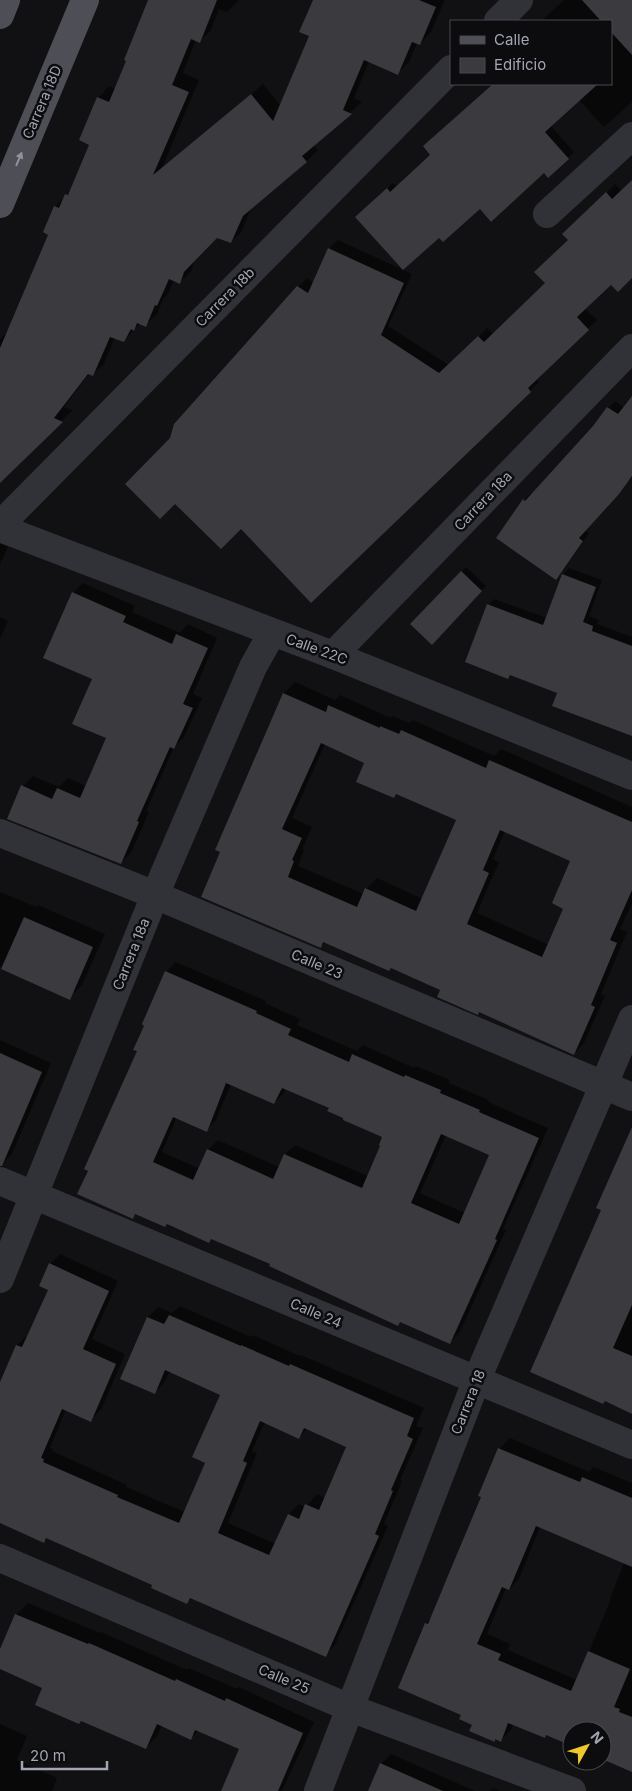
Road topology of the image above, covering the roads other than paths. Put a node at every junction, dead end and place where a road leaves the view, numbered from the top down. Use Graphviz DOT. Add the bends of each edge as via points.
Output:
graph roads {
  1 [pos="6,0"];
  2 [pos="85,0"];
  3 [pos="519,0"];
  4 [pos="0,15"];
  5 [pos="499,20"];
  6 [pos="450,70"];
  7 [pos="632,136"];
  8 [pos="0,204"];
  9 [pos="547,214"];
  10 [pos="632,348"];
  11 [pos="0,526"];
  12 [pos="272,633"];
  13 [pos="333,655"];
  14 [pos="632,776"];
  15 [pos="0,833"];
  16 [pos="154,895"];
  17 [pos="632,1019"];
  18 [pos="604,1085"];
  19 [pos="632,1097"];
  20 [pos="0,1181"];
  21 [pos="33,1194"];
  22 [pos="0,1279"];
  23 [pos="476,1379"];
  24 [pos="632,1445"];
  25 [pos="0,1558"];
  26 [pos="350,1708"];
  27 [pos="318,1791"];
  28 [pos="572,1791"];
  1 -- 4 [label="main road"];
  8 -- 2 [label="main road, Carrera 18D, one-way"];
  3 -- 5 [label="street"];
  6 -- 11 [label="street, Carrera 18b"];
  7 -- 9 [label="street"];
  10 -- 13 [label="street, Carrera 18a"];
  11 -- 12 [label="street, Calle 22C"];
  12 -- 13 [label="street, Calle 22C"];
  12 -- 16 [label="street, Carrera 18a" via="253,666"];
  13 -- 14 [label="street, Calle 22C"];
  15 -- 16 [label="street, Calle 23"];
  16 -- 18 [label="street, Calle 23"];
  16 -- 21 [label="street, Carrera 18a"];
  17 -- 18 [label="street, Carrera 18"];
  18 -- 19 [label="street, Calle 23"];
  18 -- 23 [label="street, Carrera 18"];
  20 -- 21 [label="street, Calle 24"];
  21 -- 22 [label="street, Carrera 18a"];
  21 -- 23 [label="street, Calle 24"];
  23 -- 24 [label="street, Calle 24"];
  23 -- 26 [label="street, Carrera 18"];
  25 -- 26 [label="street, Calle 25"];
  26 -- 27 [label="street, Carrera 18"];
  26 -- 28 [label="street, Calle 25"];
}
